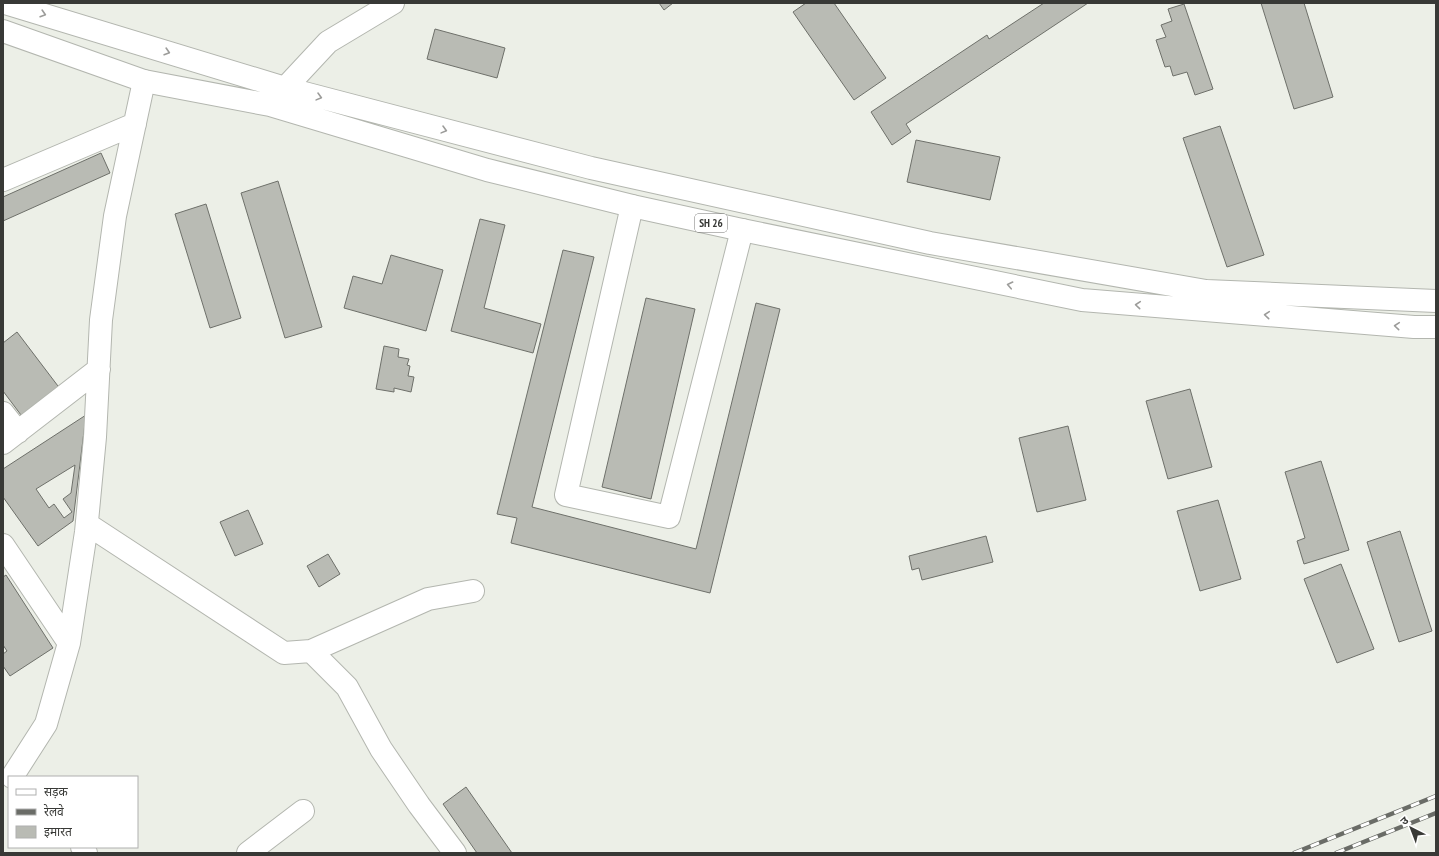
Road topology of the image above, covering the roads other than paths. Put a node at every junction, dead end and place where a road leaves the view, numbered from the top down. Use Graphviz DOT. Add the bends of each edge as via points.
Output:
graph roads {
  1 [pos="5,3"];
  2 [pos="393,3"];
  3 [pos="3,31"];
  4 [pos="144,81"];
  5 [pos="285,88"];
  6 [pos="270,105"];
  7 [pos="135,124"];
  8 [pos="3,180"];
  9 [pos="632,206"];
  10 [pos="742,230"];
  11 [pos="1436,301"];
  12 [pos="1436,327"];
  13 [pos="99,369"];
  14 [pos="3,413"];
  15 [pos="10,437"];
  16 [pos="87,524"];
  17 [pos="3,545"];
  18 [pos="473,591"];
  19 [pos="69,643"];
  20 [pos="311,651"];
  21 [pos="21,772"];
  22 [pos="303,811"];
  23 [pos="248,853"];
  24 [pos="455,853"];
  1 -- 5 [label="main road, one-way"];
  2 -- 5 [label="main road" via="328,42"];
  3 -- 4 [label="main road, SH 26"];
  4 -- 6 [label="main road, SH 26"];
  4 -- 7 [label="main road"];
  5 -- 6 [label="main road"];
  5 -- 11 [label="main road, one-way" via="591,168 930,243 1206,291"];
  6 -- 9 [label="main road, SH 26" via="487,170"];
  7 -- 8 [label="main road"];
  7 -- 13 [label="main road" via="115,216 101,320"];
  9 -- 10 [label="main road, SH 26"];
  9 -- 10 [label="main road" via="566,495 573,497 669,517"];
  12 -- 10 [label="main road, SH 26, one-way" via="1082,300"];
  13 -- 15 [label="main road"];
  13 -- 16 [label="main road"];
  14 -- 15 [label="main road"];
  16 -- 19 [label="main road"];
  16 -- 20 [label="main road" via="284,653"];
  17 -- 19 [label="main road"];
  18 -- 20 [label="main road" via="428,599"];
  19 -- 21 [label="main road" via="46,724"];
  20 -- 24 [label="main road" via="347,687 381,749"];
  22 -- 23 [label="main road"];
}
